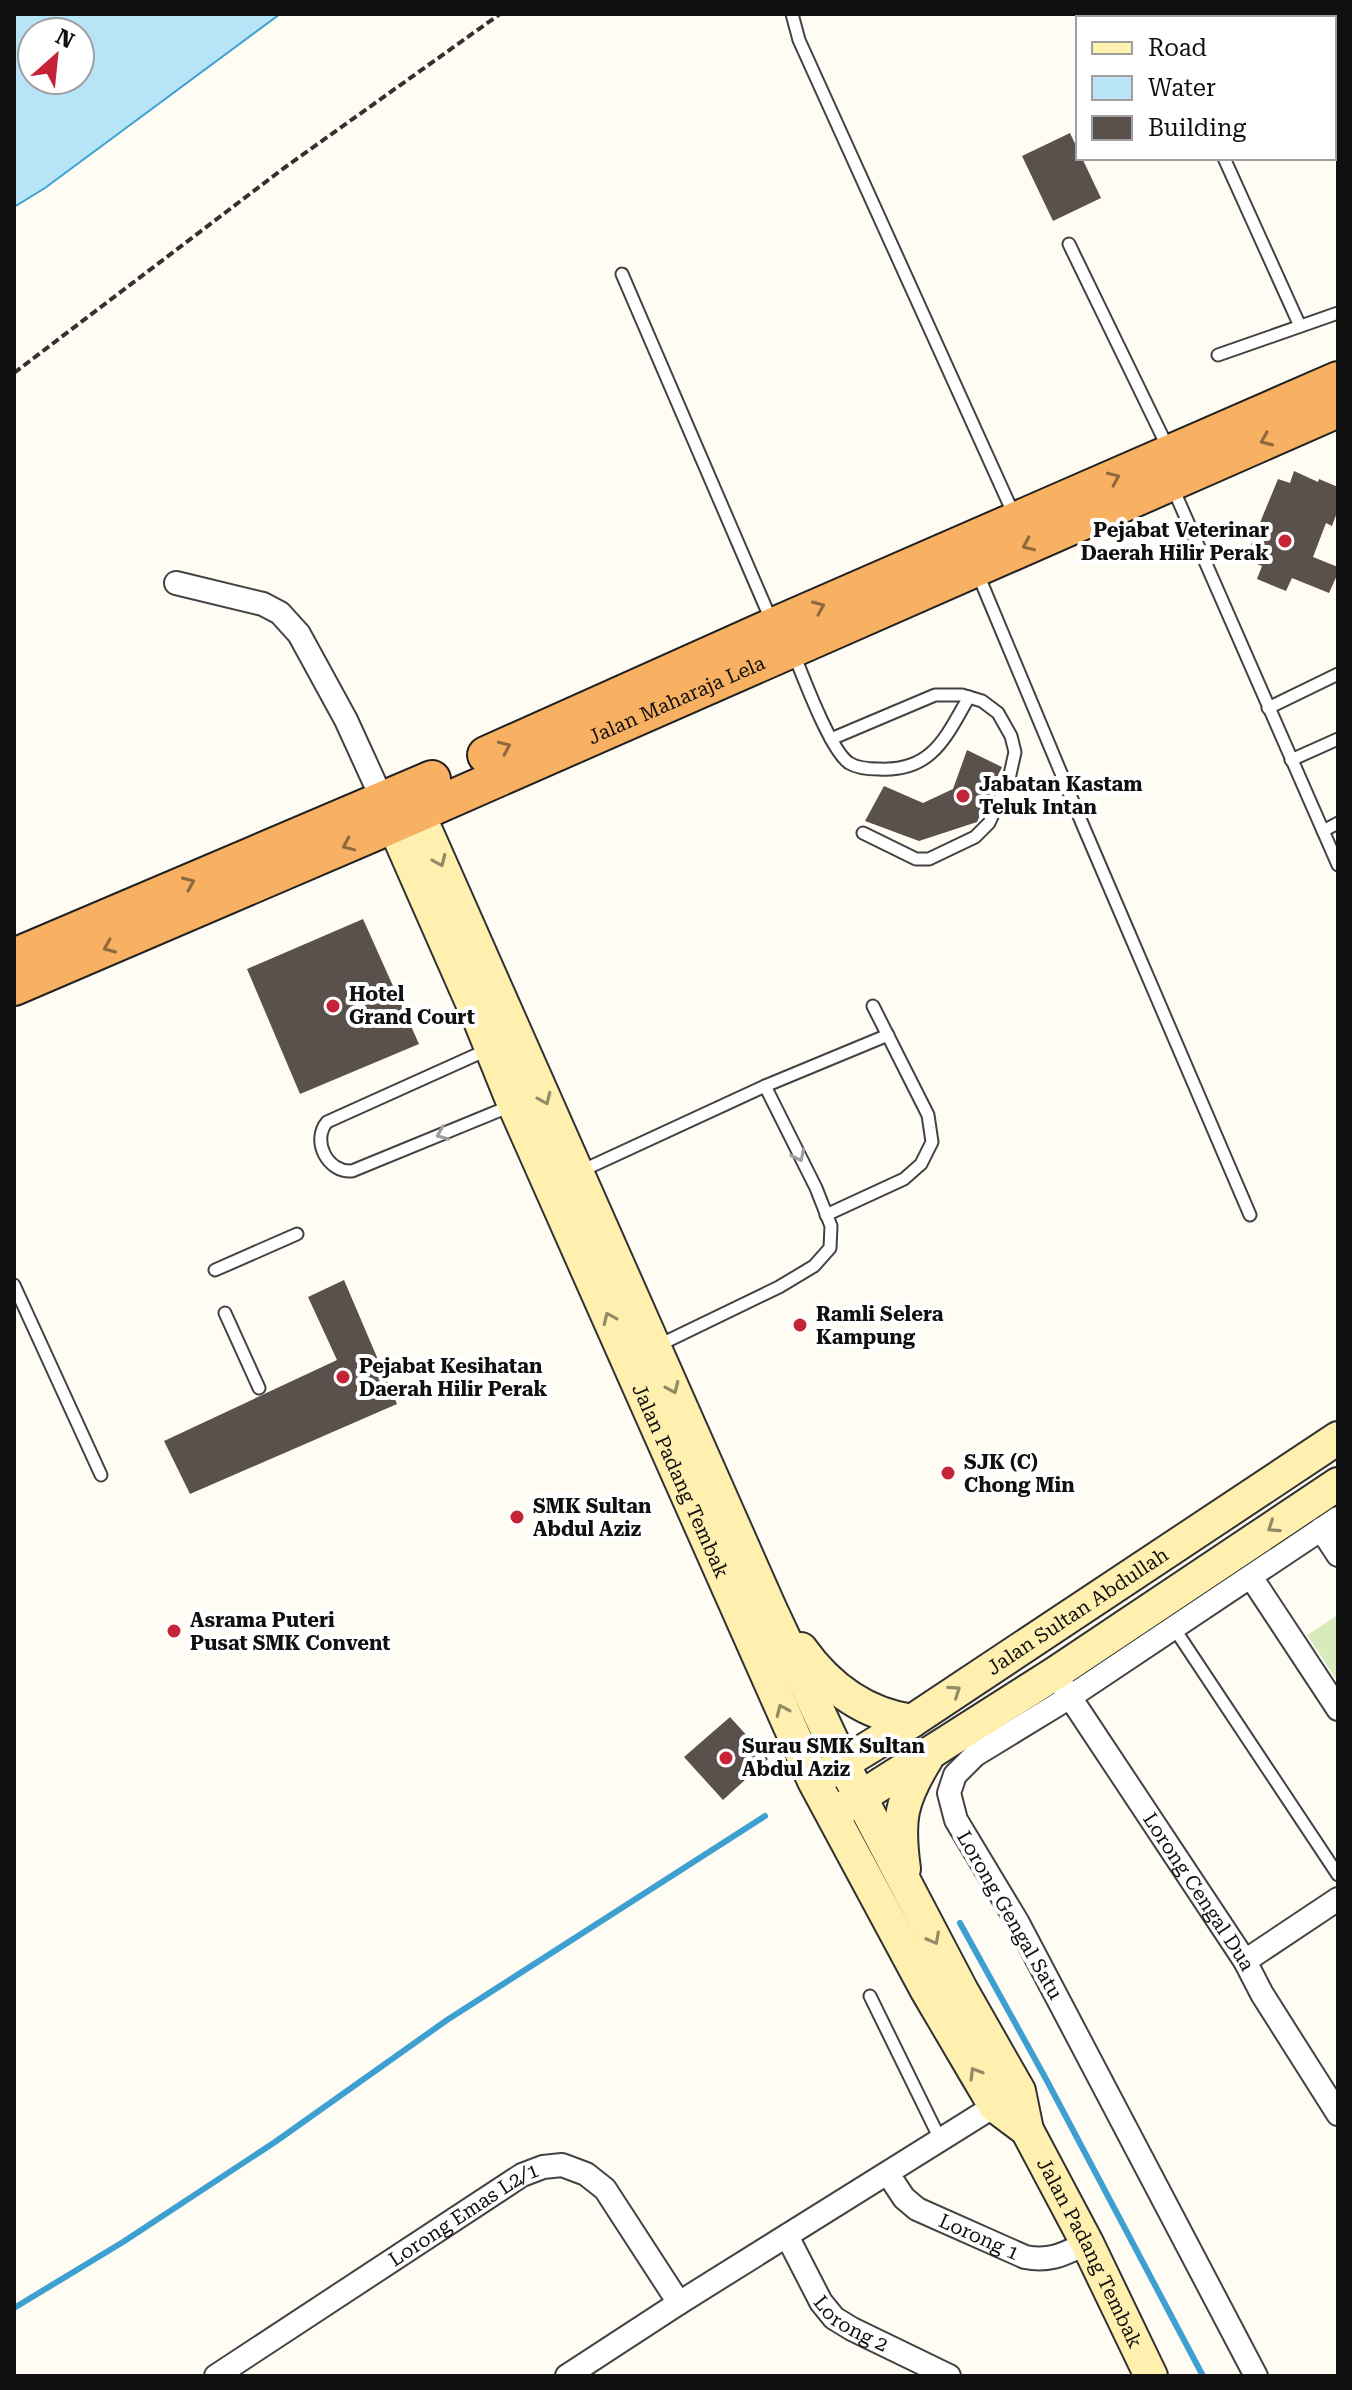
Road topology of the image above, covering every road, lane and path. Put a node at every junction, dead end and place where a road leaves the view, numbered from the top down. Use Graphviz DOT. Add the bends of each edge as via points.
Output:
graph roads {
  1 [pos="500,14"];
  2 [pos="792,14"];
  3 [pos="1225,160"];
  4 [pos="1069,244"];
  5 [pos="622,274"];
  6 [pos="1338,313"];
  7 [pos="1300,326"];
  8 [pos="1218,355"];
  9 [pos="14,373"];
  10 [pos="1338,380"];
  11 [pos="1338,409"];
  12 [pos="1170,468"];
  13 [pos="1017,521"];
  14 [pos="976,568"];
  15 [pos="176,583"];
  16 [pos="783,637"];
  17 [pos="1338,674"];
  18 [pos="969,697"];
  19 [pos="1268,708"];
  20 [pos="831,739"];
  21 [pos="1338,739"];
  22 [pos="1291,760"];
  23 [pos="401,807"];
  24 [pos="1338,823"];
  25 [pos="1323,831"];
  26 [pos="863,833"];
  27 [pos="1338,865"];
  28 [pos="21,950"];
  29 [pos="14,987"];
  30 [pos="873,1006"];
  31 [pos="888,1035"];
  32 [pos="491,1048"];
  33 [pos="765,1086"];
  34 [pos="514,1105"];
  35 [pos="578,1173"];
  36 [pos="826,1215"];
  37 [pos="1250,1215"];
  38 [pos="297,1234"];
  39 [pos="215,1270"];
  40 [pos="14,1285"];
  41 [pos="225,1313"];
  42 [pos="655,1347"];
  43 [pos="259,1388"];
  44 [pos="1338,1438"];
  45 [pos="101,1475"];
  46 [pos="1338,1484"];
  47 [pos="1330,1523"];
  48 [pos="1338,1555"];
  49 [pos="1251,1577"];
  50 [pos="770,1608"];
  51 [pos="1078,1609"];
  52 [pos="1174,1628"];
  53 [pos="1062,1686"];
  54 [pos="1338,1709"];
  55 [pos="912,1721"];
  56 [pos="930,1754"];
  57 [pos="843,1764"];
  58 [pos="814,1781"];
  59 [pos="860,1797"];
  60 [pos="832,1816"];
  61 [pos="1338,1875"];
  62 [pos="907,1888"];
  63 [pos="1338,1899"];
  64 [pos="1245,1961"];
  65 [pos="870,1996"];
  66 [pos="1007,2098"];
  67 [pos="1338,2114"];
  68 [pos="941,2141"];
  69 [pos="888,2174"];
  70 [pos="787,2236"];
  71 [pos="1087,2243"];
  72 [pos="679,2303"];
  73 [pos="572,2375"];
  74 [pos="216,2376"];
  75 [pos="949,2376"];
  76 [pos="1151,2376"];
  77 [pos="1256,2376"];
  1 -- 9 [label="path" via="284,168"];
  2 -- 13 [label="lane" via="799,40"];
  3 -- 7 [label="lane"];
  4 -- 12 [label="lane"];
  5 -- 16 [label="lane"];
  6 -- 7 [label="lane"];
  7 -- 8 [label="lane"];
  10 -- 12 [label="highway, Jalan Maharaja Lela"];
  11 -- 12 [label="highway, Jalan Maharaja Lela, one-way"];
  13 -- 12 [label="highway, Jalan Maharaja Lela, one-way"];
  12 -- 14 [label="highway, Jalan Maharaja Lela, one-way"];
  12 -- 19 [label="lane"];
  16 -- 13 [label="highway, Jalan Maharaja Lela, one-way"];
  14 -- 16 [label="highway, Jalan Maharaja Lela"];
  14 -- 37 [label="lane"];
  15 -- 23 [label="street" via="280,613 299,634"];
  16 -- 20 [label="lane"];
  16 -- 23 [label="highway, Jalan Maharaja Lela"];
  17 -- 19 [label="lane"];
  18 -- 20 [label="lane" via="935,695"];
  18 -- 20 [label="lane" via="930,757 909,766 886,770 849,763"];
  18 -- 26 [label="lane" via="998,713 1015,752 989,823 975,837 929,859 916,859"];
  19 -- 22 [label="lane"];
  21 -- 22 [label="lane"];
  22 -- 25 [label="lane"];
  28 -- 23 [label="highway, Jalan Maharaja Lela, one-way"];
  23 -- 29 [label="highway, Jalan Maharaja Lela, one-way"];
  23 -- 32 [label="main road, Jalan Padang Tembak"];
  23 -- 35 [label="main road, Jalan Padang Tembak, one-way"];
  24 -- 25 [label="lane"];
  25 -- 27 [label="lane"];
  30 -- 31 [label="lane"];
  31 -- 33 [label="lane"];
  31 -- 36 [label="lane" via="928,1115 932,1142 921,1164 904,1179"];
  32 -- 34 [label="main road, Jalan Padang Tembak"];
  34 -- 32 [label="lane, one-way" via="352,1171 333,1168 319,1140 327,1122"];
  33 -- 35 [label="lane"];
  33 -- 36 [label="lane, one-way"];
  58 -- 34 [label="main road, Jalan Padang Tembak, one-way"];
  35 -- 42 [label="main road, Jalan Padang Tembak"];
  36 -- 42 [label="lane" via="830,1248 814,1266"];
  38 -- 39 [label="lane"];
  40 -- 45 [label="lane"];
  41 -- 43 [label="lane"];
  42 -- 50 [label="main road, Jalan Padang Tembak, one-way"];
  44 -- 51 [label="main road, Jalan Sultan Abdullah"];
  46 -- 53 [label="main road, Jalan Sultan Abdullah, one-way"];
  47 -- 48 [label="street"];
  47 -- 49 [label="street, Lorong Gengal Satu"];
  49 -- 52 [label="street, Lorong Gengal Satu"];
  49 -- 54 [label="street"];
  50 -- 55 [label="main road" via="831,1684 870,1709"];
  50 -- 57 [label="main road, Jalan Padang Tembak"];
  51 -- 53 [label="main road" via="1054,1657"];
  55 -- 51 [label="main road, Jalan Sultan Abdullah, one-way"];
  52 -- 53 [label="street, Lorong Gengal Satu"];
  52 -- 61 [label="lane"];
  53 -- 56 [label="main road, Jalan Sultan Abdullah"];
  53 -- 64 [label="street, Lorong Cengal Dua"];
  53 -- 77 [label="street, Lorong Gengal Satu" via="955,1775 949,1793 956,1820 1018,1923"];
  55 -- 57 [label="main road, Jalan Sultan Abdullah"];
  56 -- 59 [label="main road, Jalan Sultan Abdullah"];
  56 -- 62 [label="main road" via="902,1809"];
  57 -- 58 [label="main road, Jalan Sultan Abdullah"];
  57 -- 59 [label="main road, Jalan Padang Tembak"];
  58 -- 60 [label="main road, Jalan Padang Tembak"];
  59 -- 60 [label="main road, Jalan Sultan Abdullah"];
  59 -- 62 [label="main road, Jalan Padang Tembak"];
  66 -- 60 [label="main road, Jalan Padang Tembak, one-way" via="926,1989"];
  62 -- 66 [label="main road, Jalan Padang Tembak, one-way" via="962,1991"];
  63 -- 64 [label="street"];
  64 -- 67 [label="street, Lorong Cengal Dua"];
  65 -- 68 [label="lane"];
  66 -- 68 [label="street"];
  66 -- 71 [label="main road, Jalan Padang Tembak"];
  68 -- 69 [label="street"];
  69 -- 70 [label="street"];
  69 -- 71 [label="street, Lorong 1" via="917,2209 1025,2257 1055,2258"];
  70 -- 72 [label="street"];
  70 -- 75 [label="street, Lorong 2" via="834,2318"];
  71 -- 76 [label="main road, Jalan Padang Tembak"];
  72 -- 73 [label="street"];
  72 -- 74 [label="street, Lorong Emas L2/1" via="605,2189 562,2165 543,2167 522,2175"];
}
